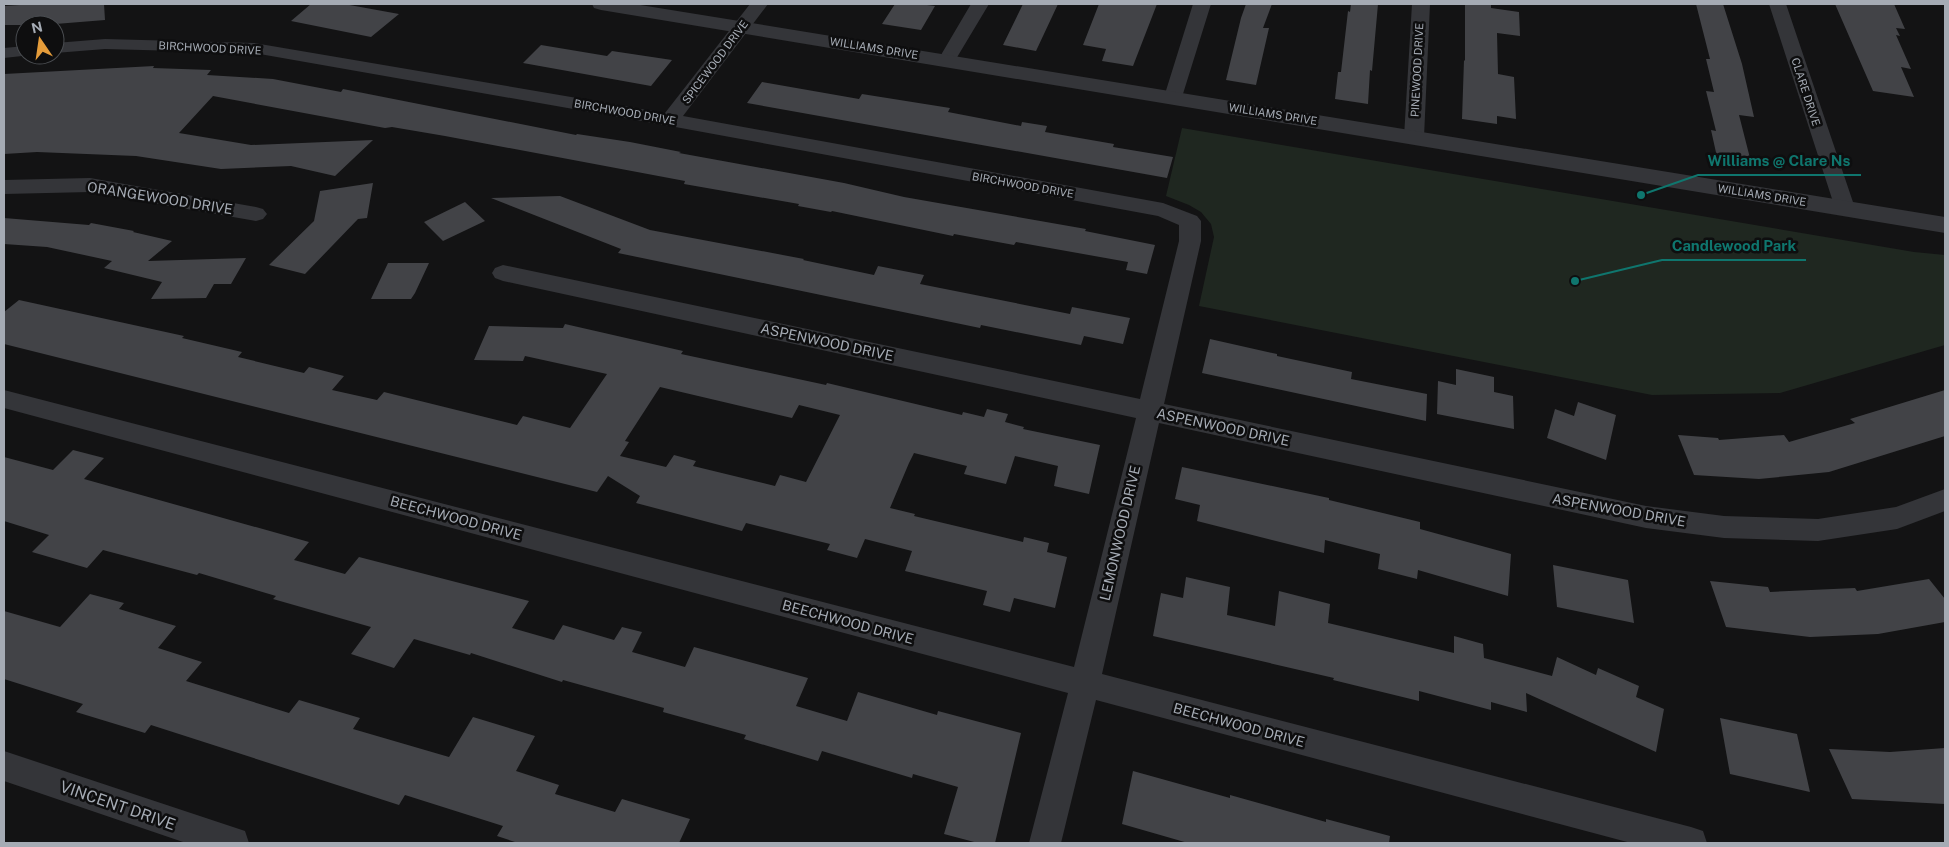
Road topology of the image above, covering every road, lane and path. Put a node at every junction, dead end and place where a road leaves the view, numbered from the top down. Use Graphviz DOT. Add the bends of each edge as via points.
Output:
graph roads {
  1 [pos="601,4"];
  2 [pos="759,4"];
  3 [pos="980,4"];
  4 [pos="1202,4"];
  5 [pos="1421,4"];
  6 [pos="1777,4"];
  7 [pos="742,26"];
  8 [pos="65,47"];
  9 [pos="947,60"];
  10 [pos="1173,97"];
  11 [pos="670,120"];
  12 [pos="1414,137"];
  13 [pos="4,187"];
  14 [pos="1845,208"];
  15 [pos="256,214"];
  16 [pos="1190,221"];
  17 [pos="1945,225"];
  18 [pos="503,273"];
  19 [pos="4,399"];
  20 [pos="1148,411"];
  21 [pos="1945,500"];
  22 [pos="1085,684"];
  23 [pos="4,766"];
  24 [pos="233,843"];
  25 [pos="1044,843"];
  26 [pos="1692,843"];
  1 -- 7 [label="street, WILLIAMS DRIVE"];
  2 -- 7 [label="street, SPICEWOOD DRIVE"];
  3 -- 9 [label="street"];
  4 -- 10 [label="street"];
  5 -- 12 [label="street, PINEWOOD DRIVE"];
  6 -- 14 [label="street, CLARE DRIVE"];
  7 -- 9 [label="street, WILLIAMS DRIVE"];
  7 -- 11 [label="street, SPICEWOOD DRIVE"];
  8 -- 11 [label="street, BIRCHWOOD DRIVE" via="105,44 254,48"];
  9 -- 10 [label="street, WILLIAMS DRIVE"];
  10 -- 12 [label="street, WILLIAMS DRIVE"];
  11 -- 16 [label="street, BIRCHWOOD DRIVE" via="1163,210"];
  12 -- 14 [label="street, WILLIAMS DRIVE"];
  13 -- 15 [label="street, ORANGEWOOD DRIVE" via="90,185"];
  14 -- 17 [label="street, WILLIAMS DRIVE"];
  16 -- 20 [label="street, LEMONWOOD DRIVE" via="1190,241"];
  18 -- 20 [label="street, ASPENWOOD DRIVE"];
  19 -- 22 [label="street, BEECHWOOD DRIVE"];
  20 -- 21 [label="street, ASPENWOOD DRIVE" via="1544,497 1646,517 1724,527 1818,530 1897,518"];
  20 -- 22 [label="street, LEMONWOOD DRIVE"];
  22 -- 25 [label="street, LEMONWOOD DRIVE"];
  22 -- 26 [label="street, BEECHWOOD DRIVE"];
  23 -- 24 [label="street, VINCENT DRIVE"];
}
